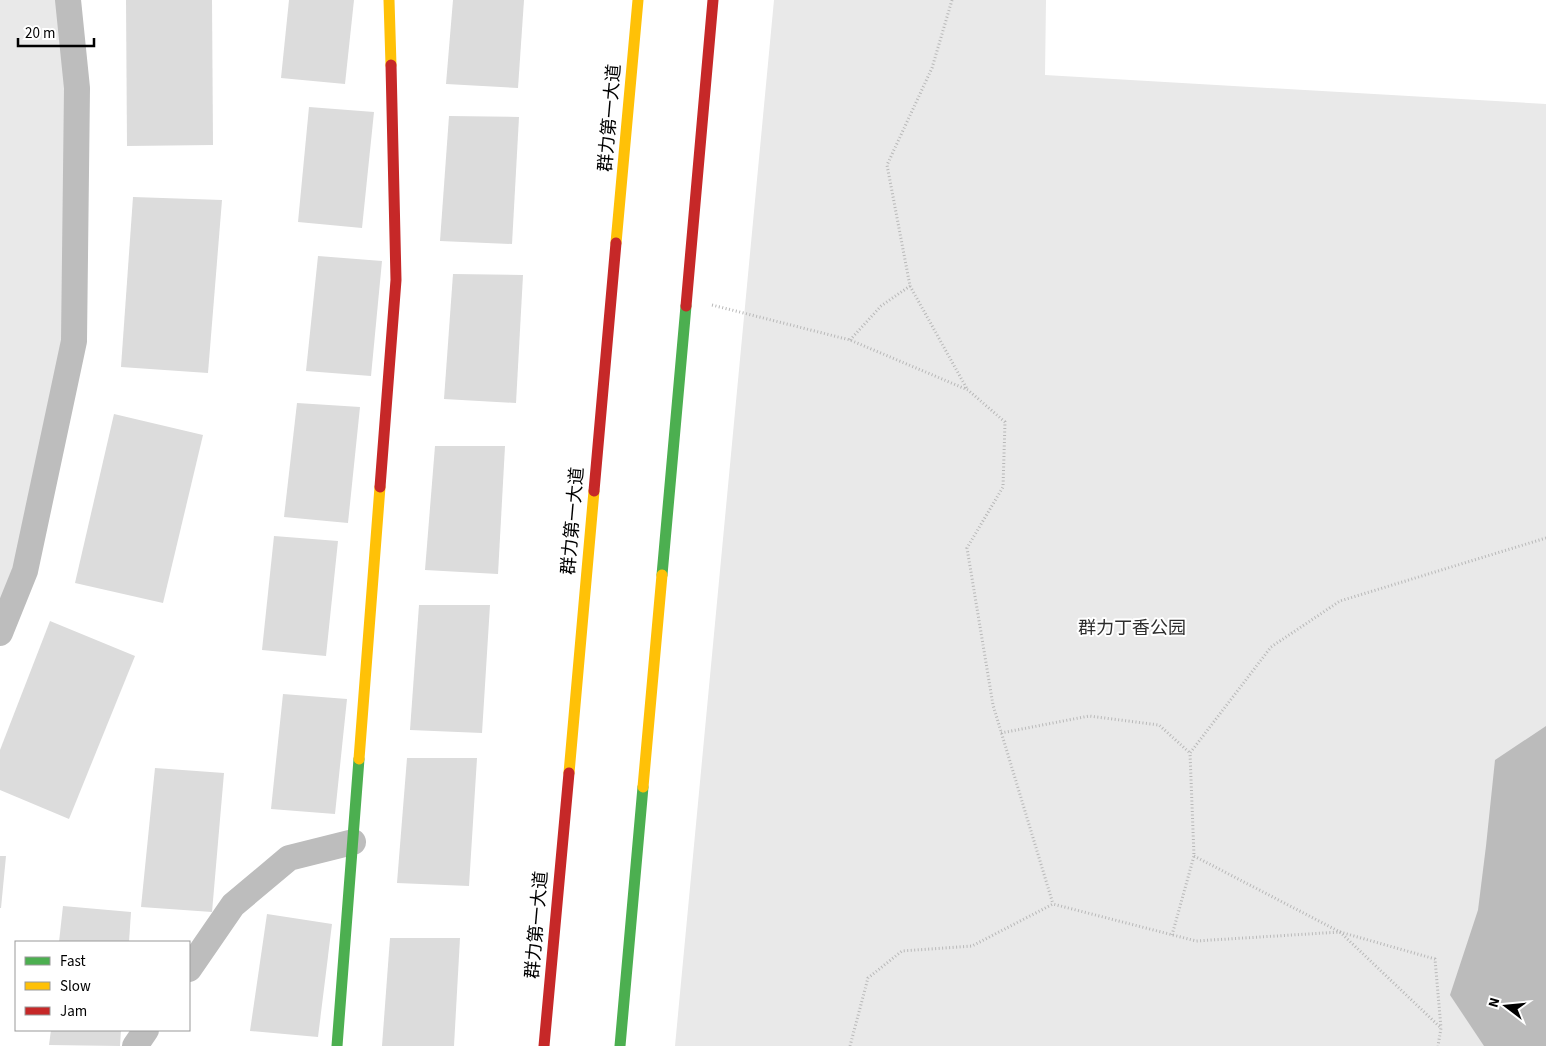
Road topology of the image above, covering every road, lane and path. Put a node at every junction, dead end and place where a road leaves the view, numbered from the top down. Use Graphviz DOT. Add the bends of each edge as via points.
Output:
graph roads {
  1 [pos="68,0"];
  2 [pos="389,0"];
  3 [pos="638,0"];
  4 [pos="713,0"];
  5 [pos="952,0"];
  6 [pos="910,286"];
  7 [pos="686,298"];
  8 [pos="850,340"];
  9 [pos="968,390"];
  10 [pos="1546,538"];
  11 [pos="0,633"];
  12 [pos="1001,733"];
  13 [pos="1190,753"];
  14 [pos="353,842"];
  15 [pos="1194,856"];
  16 [pos="1054,904"];
  17 [pos="1340,932"];
  18 [pos="1172,935"];
  19 [pos="190,968"];
  20 [pos="1441,1028"];
  21 [pos="145,1031"];
  22 [pos="135,1046"];
  23 [pos="337,1046"];
  24 [pos="544,1046"];
  25 [pos="620,1046"];
  26 [pos="850,1046"];
  27 [pos="1438,1046"];
  1 -- 11 [label="street" via="77,88 74,341 25,571"];
  2 -- 14 [label="main road" via="396,280"];
  3 -- 24 [label="main road, 群力第一大道"];
  4 -- 7 [label="main road"];
  5 -- 6 [label="path" via="932,68 887,165"];
  6 -- 8 [label="path" via="881,306"];
  6 -- 9 [label="path"];
  7 -- 8 [label="path"];
  7 -- 25 [label="main road"];
  8 -- 9 [label="path"];
  9 -- 12 [label="path" via="1005,422 1003,487 967,548 993,705"];
  10 -- 13 [label="path" via="1340,601 1271,646"];
  12 -- 13 [label="path" via="1088,716 1159,725"];
  12 -- 16 [label="path"];
  13 -- 15 [label="path"];
  14 -- 19 [label="street" via="289,858 233,905"];
  14 -- 23 [label="main road"];
  15 -- 17 [label="path"];
  15 -- 18 [label="path"];
  16 -- 18 [label="path"];
  16 -- 26 [label="path" via="972,946 902,950 868,978"];
  17 -- 18 [label="path" via="1196,941"];
  17 -- 20 [label="path"];
  17 -- 20 [label="path" via="1435,959"];
  20 -- 27 [label="path"];
  21 -- 22 [label="street"];
}
